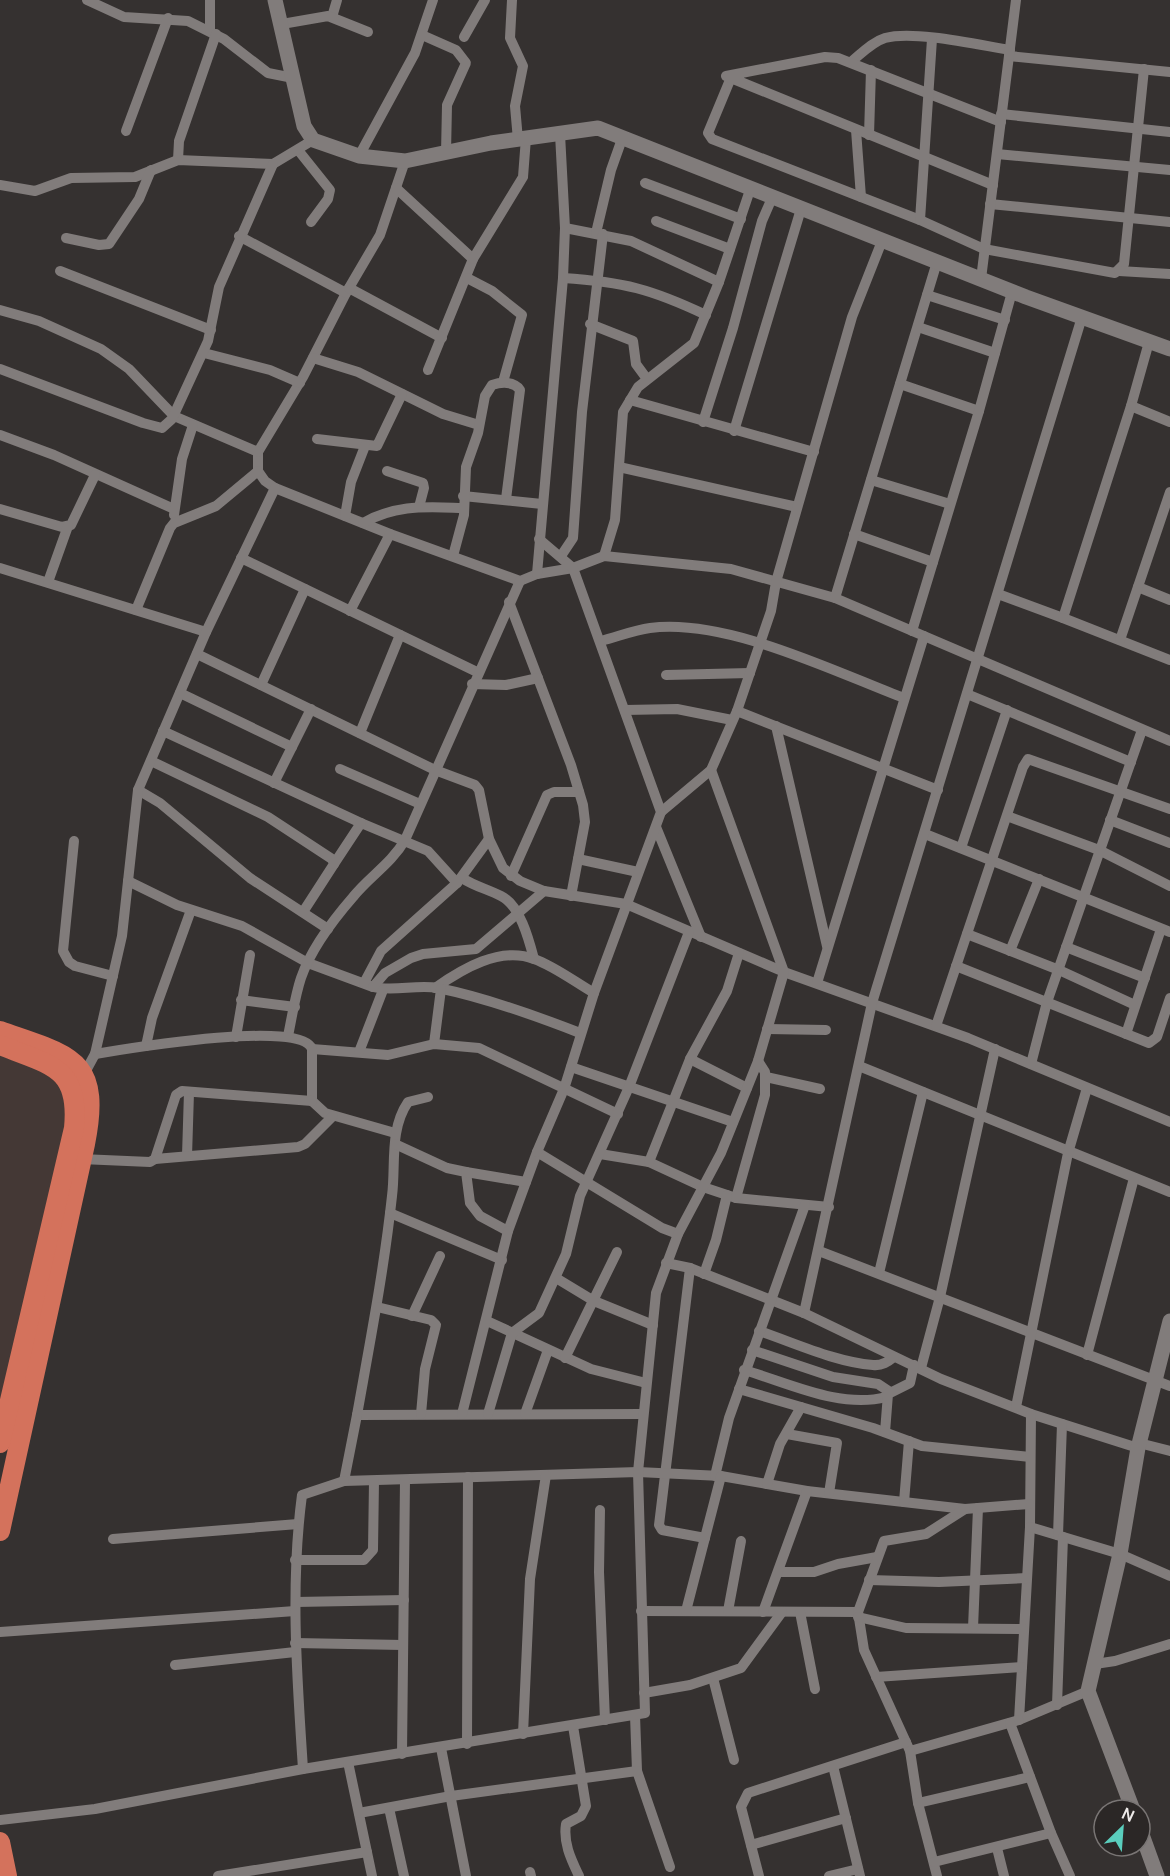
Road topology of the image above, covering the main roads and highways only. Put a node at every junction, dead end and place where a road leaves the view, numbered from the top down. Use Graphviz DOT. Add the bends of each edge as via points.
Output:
graph roads {
  1 [pos="0,1031"];
  2 [pos="0,1045"];
  3 [pos="77,1080"];
  4 [pos="0,1443"];
  5 [pos="0,1531"];
  6 [pos="0,1842"];
  7 [pos="7,1876"];
  1 -- 3 [label="highway" via="65,1056"];
  2 -- 3 [label="highway"];
  3 -- 4 [label="highway" via="74,1128"];
  3 -- 5 [label="highway" via="90,1093 91,1112"];
  6 -- 7 [label="highway"];
}
